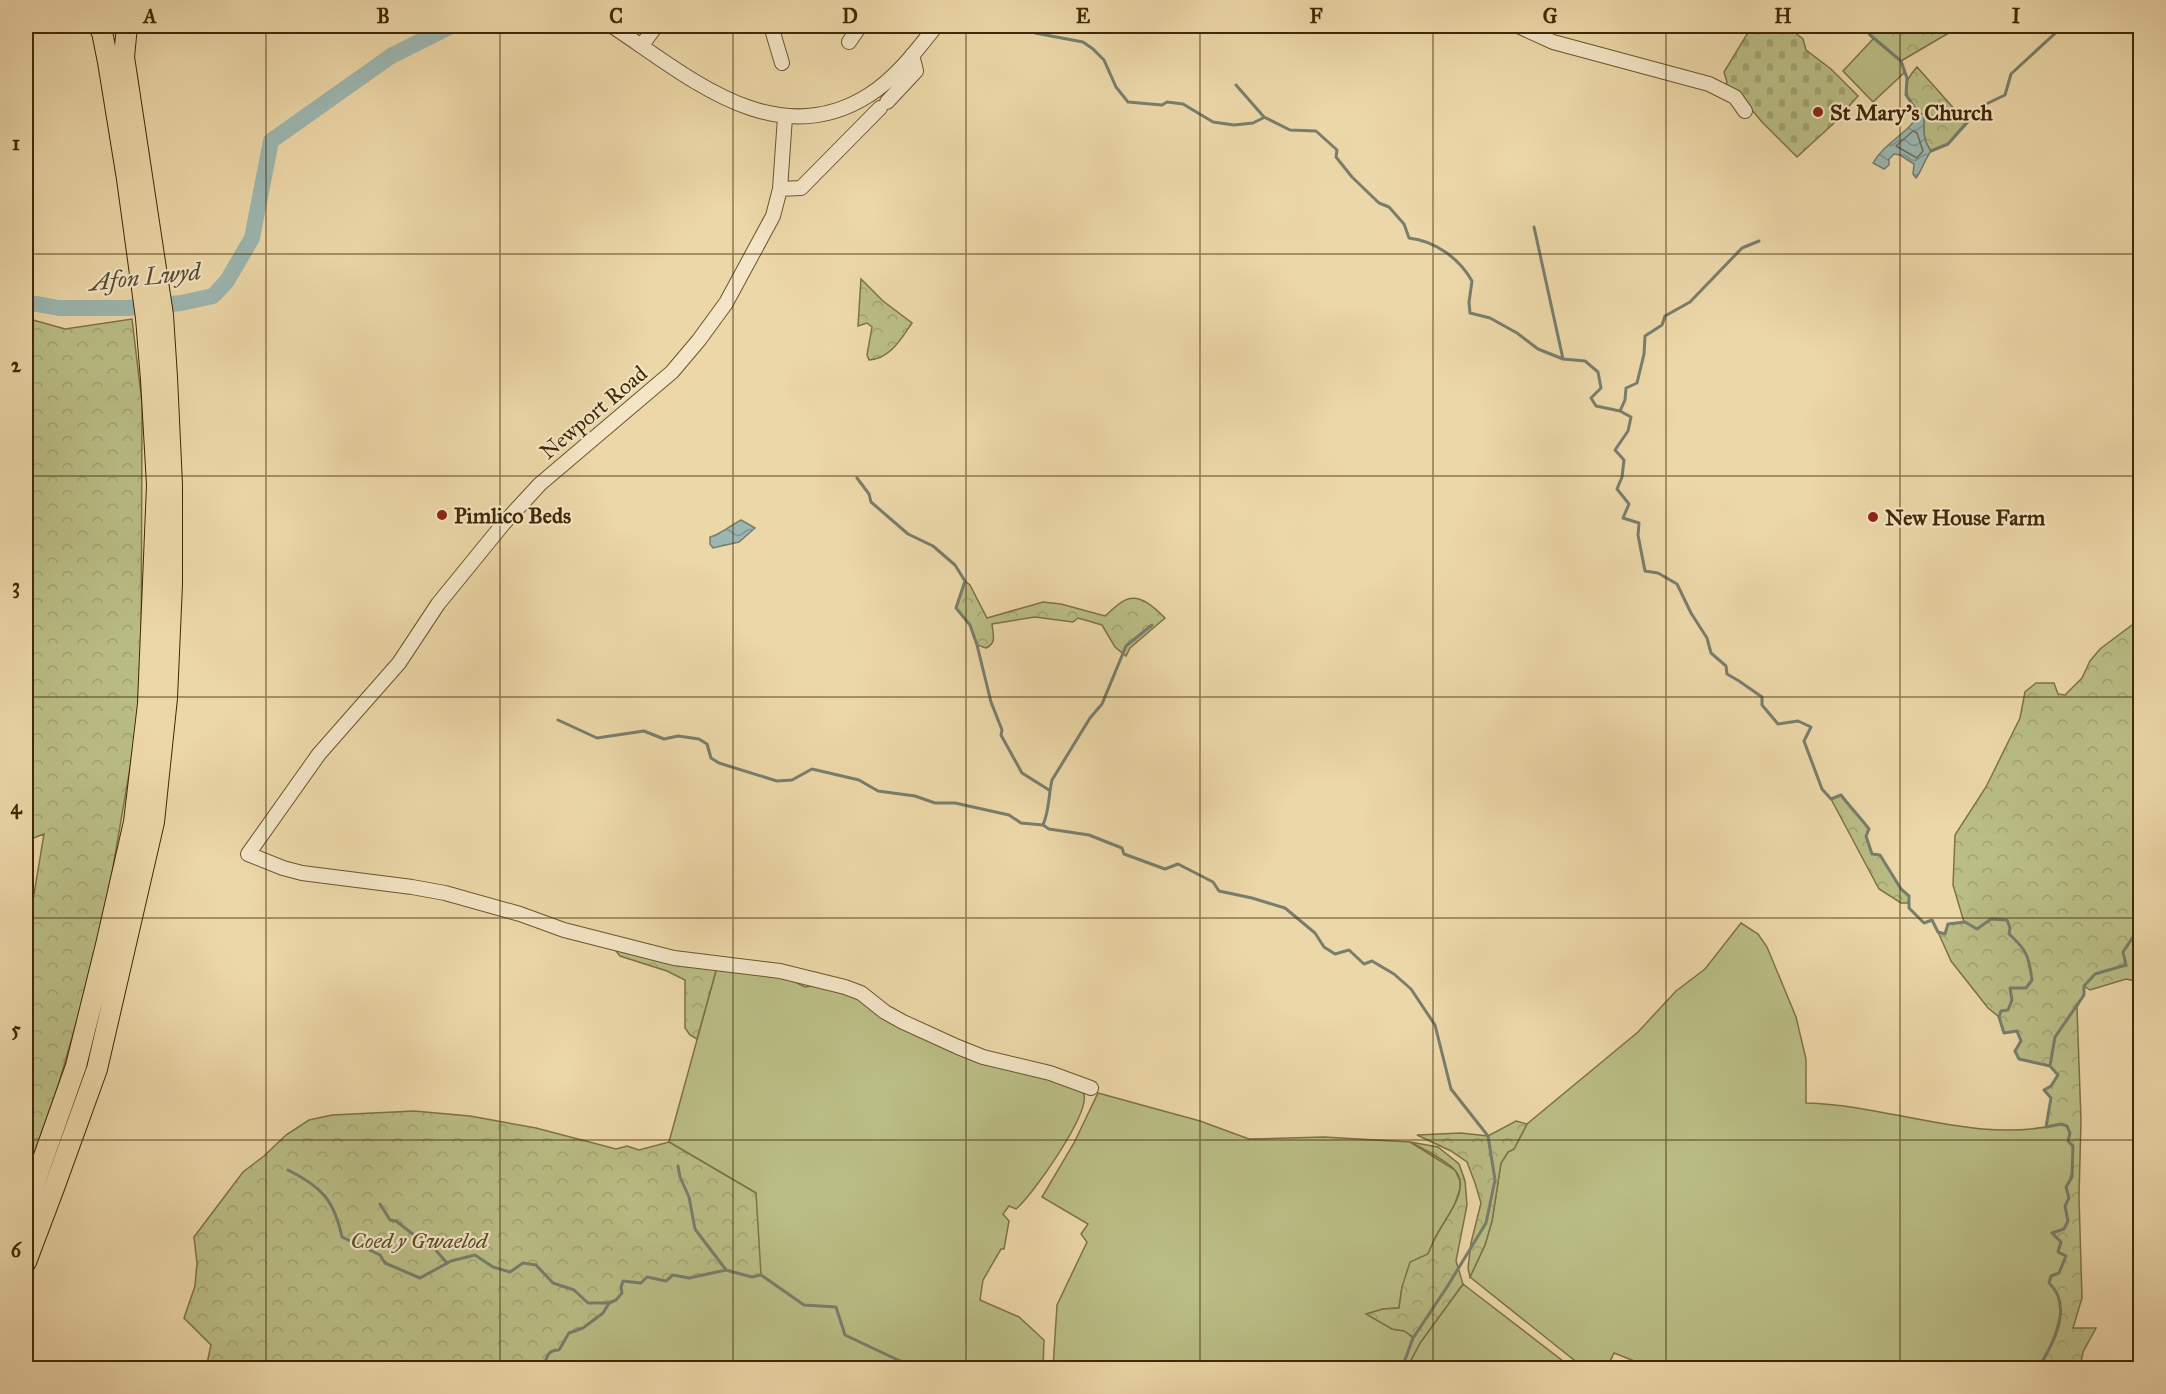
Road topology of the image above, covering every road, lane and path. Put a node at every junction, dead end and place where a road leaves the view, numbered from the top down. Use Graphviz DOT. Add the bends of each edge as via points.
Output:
graph roads {
  1 [pos="98,26"];
  2 [pos="127,26"];
  3 [pos="612,26"];
  4 [pos="656,26"];
  5 [pos="771,26"];
  6 [pos="852,26"];
  7 [pos="934,26"];
  8 [pos="1518,26"];
  9 [pos="849,42"];
  10 [pos="642,45"];
  11 [pos="912,55"];
  12 [pos="782,63"];
  13 [pos="1745,111"];
  14 [pos="785,117"];
  15 [pos="780,189"];
  16 [pos="150,284"];
  17 [pos="154,317"];
  18 [pos="1091,1088"];
  19 [pos="26,1207"];
  20 [pos="26,1262"];
  1 -- 16 [label="highway"];
  2 -- 16 [label="highway" via="124,57"];
  3 -- 10 [label="street"];
  4 -- 10 [label="street"];
  5 -- 12 [label="street"];
  6 -- 9 [label="street" via="858,29"];
  7 -- 11 [label="street"];
  8 -- 13 [label="street" via="1553,42 1709,84 1735,97"];
  10 -- 14 [label="street" via="711,91 751,109"];
  11 -- 14 [label="street" via="871,94 845,108"];
  11 -- 15 [label="street" via="916,71 884,105 801,188"];
  14 -- 15 [label="street, Newport Road"];
  15 -- 18 [label="street, Newport Road" via="773,216 726,303 699,340 672,372 540,484 504,523 438,604 399,663 319,754 248,854 302,873 445,893 564,930 674,958 780,971 845,987 861,993 903,1022 958,1047"];
  16 -- 17 [label="highway"];
  17 -- 19 [label="highway" via="156,485 148,704 134,822 76,1066"];
  17 -- 20 [label="highway" via="172,485 167,698 154,822 97,1069"];
}
